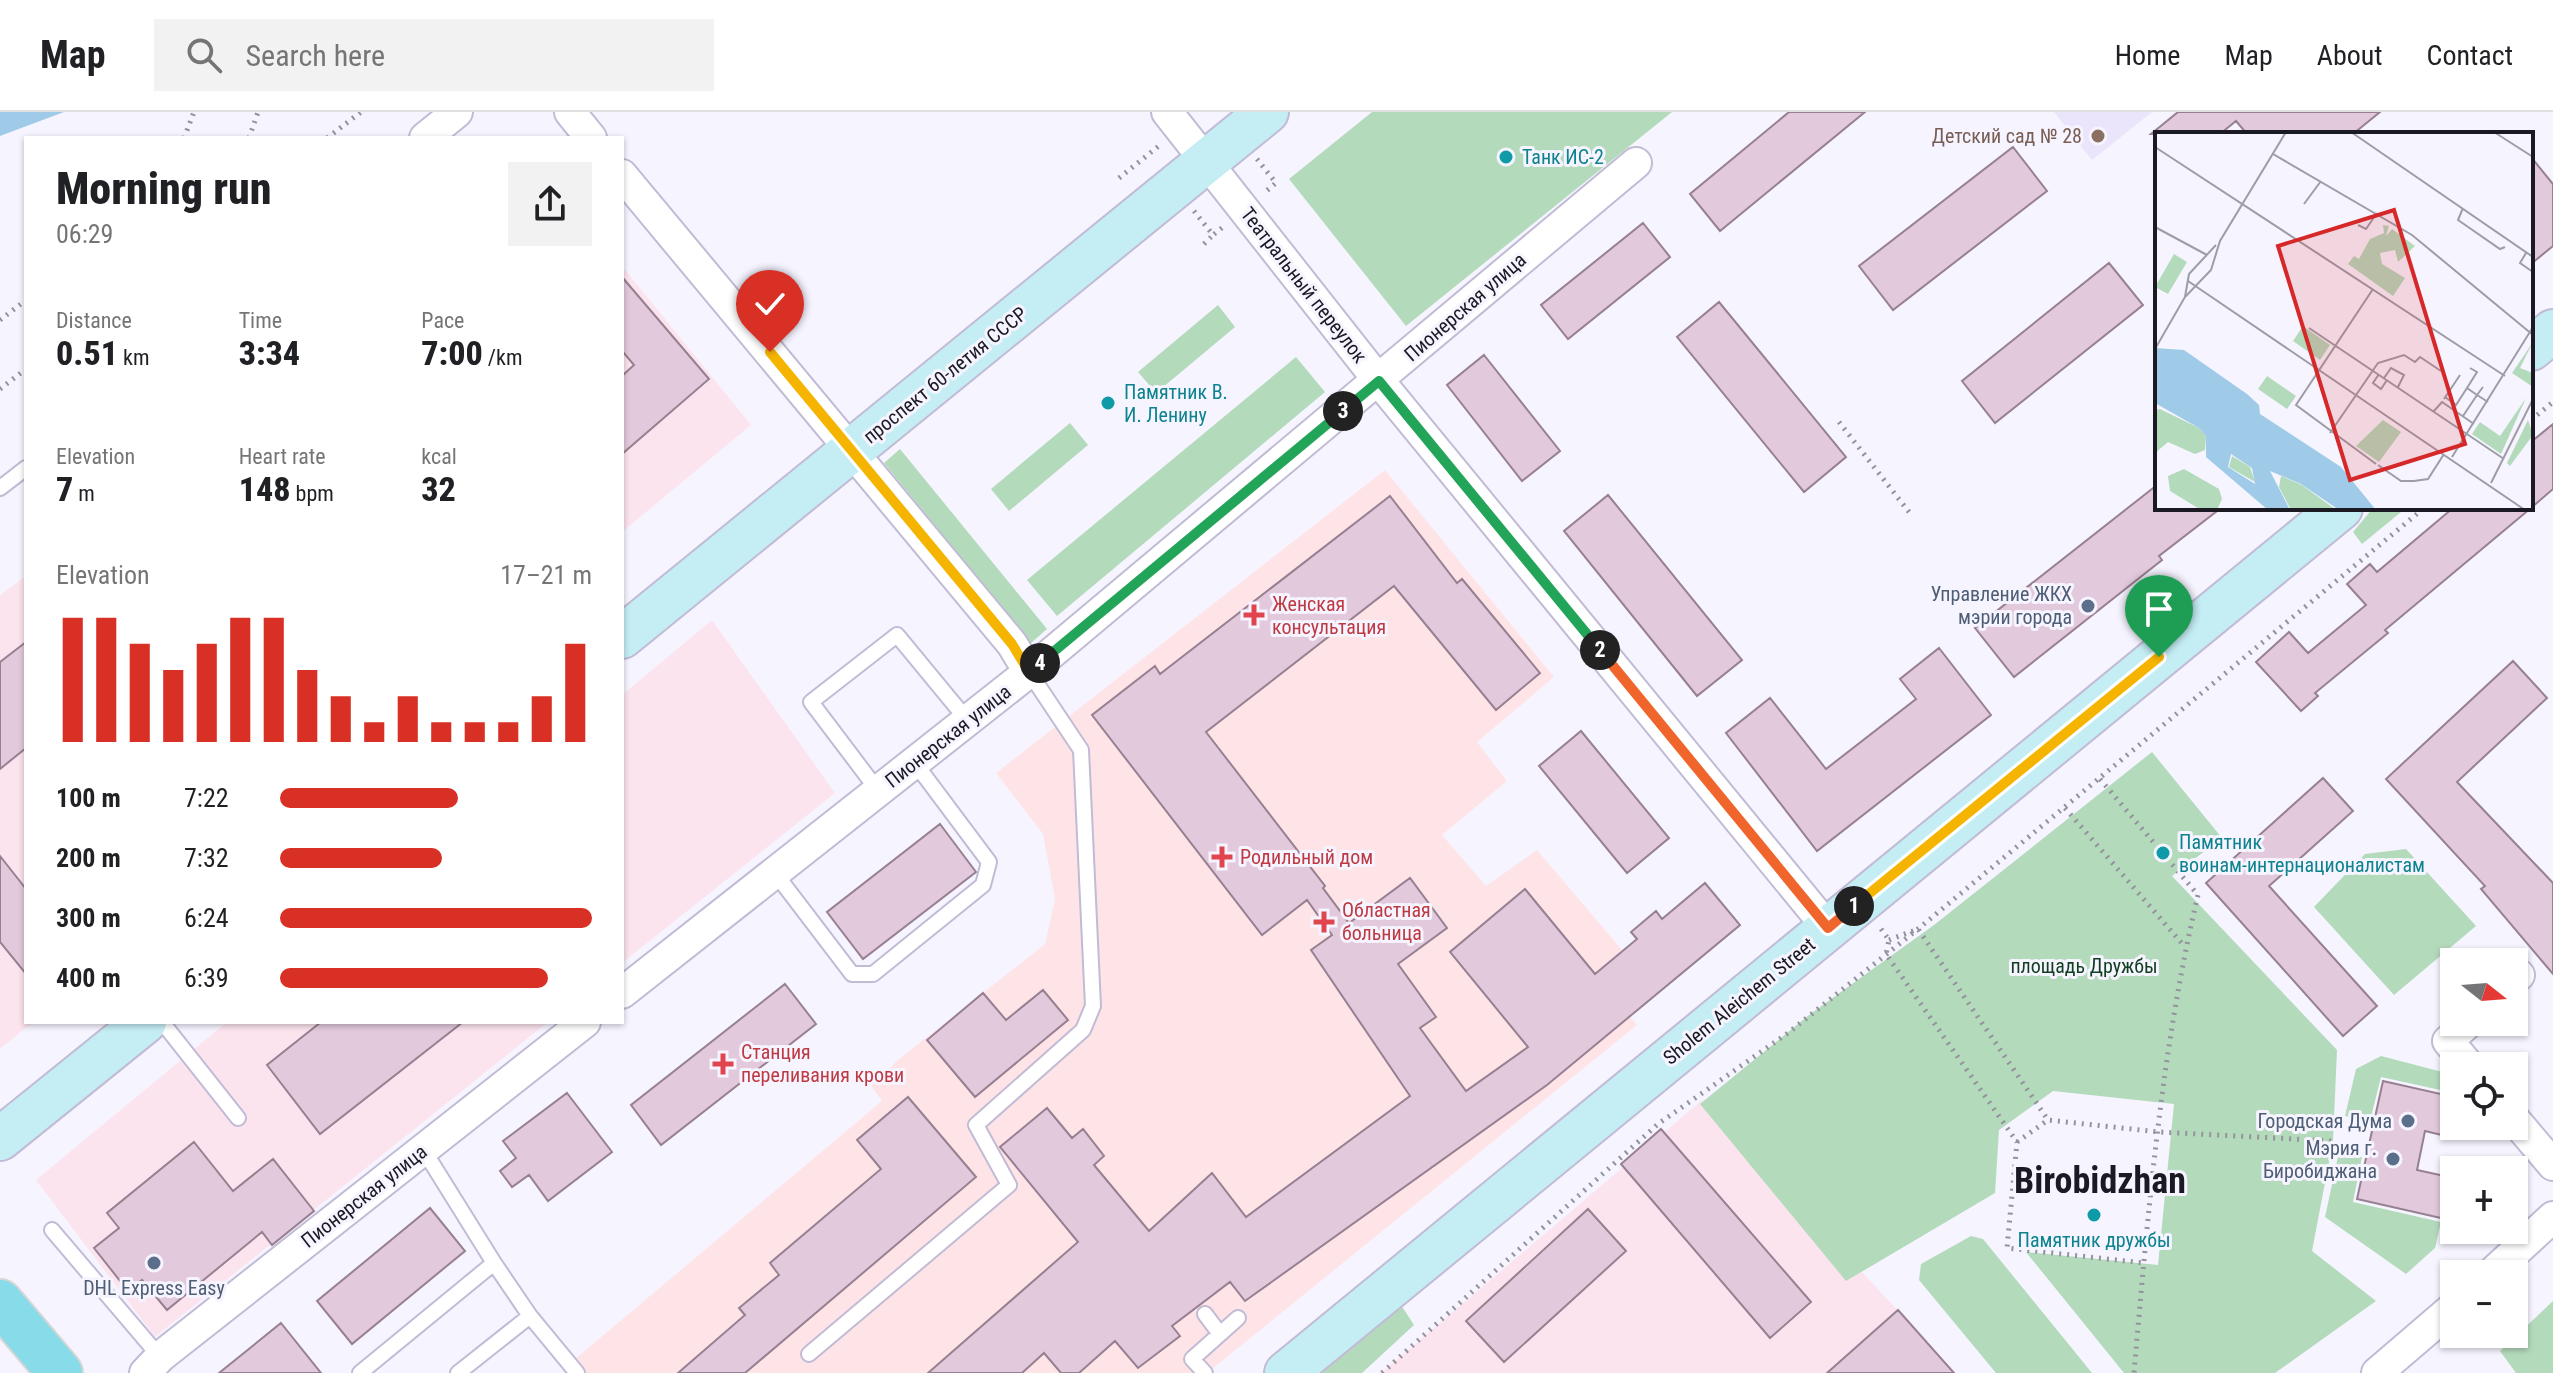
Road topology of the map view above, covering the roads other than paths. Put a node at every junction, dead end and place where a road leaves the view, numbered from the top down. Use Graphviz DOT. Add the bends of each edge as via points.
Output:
graph roads {
  1 [pos="457,112"];
  2 [pos="570,112"];
  3 [pos="1167,112"];
  4 [pos="1267,112"];
  5 [pos="427,136"];
  6 [pos="589,136"];
  7 [pos="1208,161"];
  8 [pos="1636,163"];
  9 [pos="624,177"];
  10 [pos="2553,331"];
  11 [pos="2533,347"];
  12 [pos="1379,381"];
  13 [pos="852,451"];
  14 [pos="24,470"];
  15 [pos="0,488"];
  16 [pos="2339,510"];
  17 [pos="624,635"];
  18 [pos="1029,672"];
  19 [pos="968,722"];
  20 [pos="915,763"];
  21 [pos="879,792"];
  22 [pos="775,873"];
  23 [pos="1828,928"];
  24 [pos="624,991"];
  25 [pos="143,1024"];
  26 [pos="164,1024"];
  27 [pos="582,1024"];
  28 [pos="2454,1036"];
  29 [pos="2457,1052"];
  30 [pos="238,1118"];
  31 [pos="2528,1136"];
  32 [pos="0,1139"];
  33 [pos="423,1149"];
  34 [pos="2553,1165"];
  35 [pos="2553,1217"];
  36 [pos="52,1230"];
  37 [pos="2506,1260"];
  38 [pos="494,1263"];
  39 [pos="0,1302"];
  40 [pos="1205,1314"];
  41 [pos="530,1316"];
  42 [pos="1238,1318"];
  43 [pos="2440,1319"];
  44 [pos="1220,1334"];
  45 [pos="809,1354"];
  46 [pos="152,1365"];
  47 [pos="60,1373"];
  48 [pos="360,1373"];
  49 [pos="458,1373"];
  50 [pos="577,1373"];
  51 [pos="1205,1373"];
  52 [pos="1286,1373"];
  53 [pos="2377,1373"];
  1 -- 5 [label="street"];
  2 -- 6 [label="street"];
  3 -- 7 [label="street, Театральный переулок"];
  4 -- 7 [label="main road, проспект 60-летия СССР"];
  7 -- 12 [label="street, Театральный переулок"];
  7 -- 13 [label="main road, проспект 60-летия СССР"];
  8 -- 12 [label="street, Пионерская улица"];
  9 -- 13 [label="street"];
  10 -- 11 [label="main road"];
  12 -- 18 [label="street, Пионерская улица"];
  12 -- 23 [label="street, Театральный переулок"];
  13 -- 17 [label="main road, проспект 60-летия СССР"];
  13 -- 18 [label="street" via="1012,644"];
  14 -- 15 [label="lane"];
  16 -- 23 [label="main road, Sholem Aleichem Street"];
  18 -- 19 [label="street, Пионерская улица"];
  18 -- 45 [label="lane" via="1081,750 1093,1006 1083,1030 976,1125 1009,1185"];
  19 -- 20 [label="street, Пионерская улица"];
  19 -- 21 [label="lane" via="897,635 811,702"];
  20 -- 21 [label="street, Пионерская улица"];
  20 -- 22 [label="lane" via="989,862 983,885 873,974 852,974"];
  21 -- 22 [label="street, Пионерская улица"];
  22 -- 24 [label="street, Пионерская улица"];
  23 -- 52 [label="main road, Sholem Aleichem Street"];
  25 -- 32 [label="main road"];
  26 -- 30 [label="lane"];
  27 -- 33 [label="street, Пионерская улица"];
  28 -- 29 [label="street" via="2448,1041"];
  31 -- 34 [label="street"];
  33 -- 38 [label="lane"];
  33 -- 46 [label="street, Пионерская улица"];
  35 -- 37 [label="street"];
  36 -- 46 [label="lane"];
  38 -- 41 [label="lane"];
  38 -- 48 [label="lane"];
  39 -- 47 [label="main road"];
  40 -- 44 [label="lane"];
  41 -- 49 [label="lane"];
  41 -- 50 [label="lane"];
  42 -- 44 [label="lane"];
  43 -- 53 [label="street"];
  44 -- 51 [label="lane" via="1192,1359"];
}
